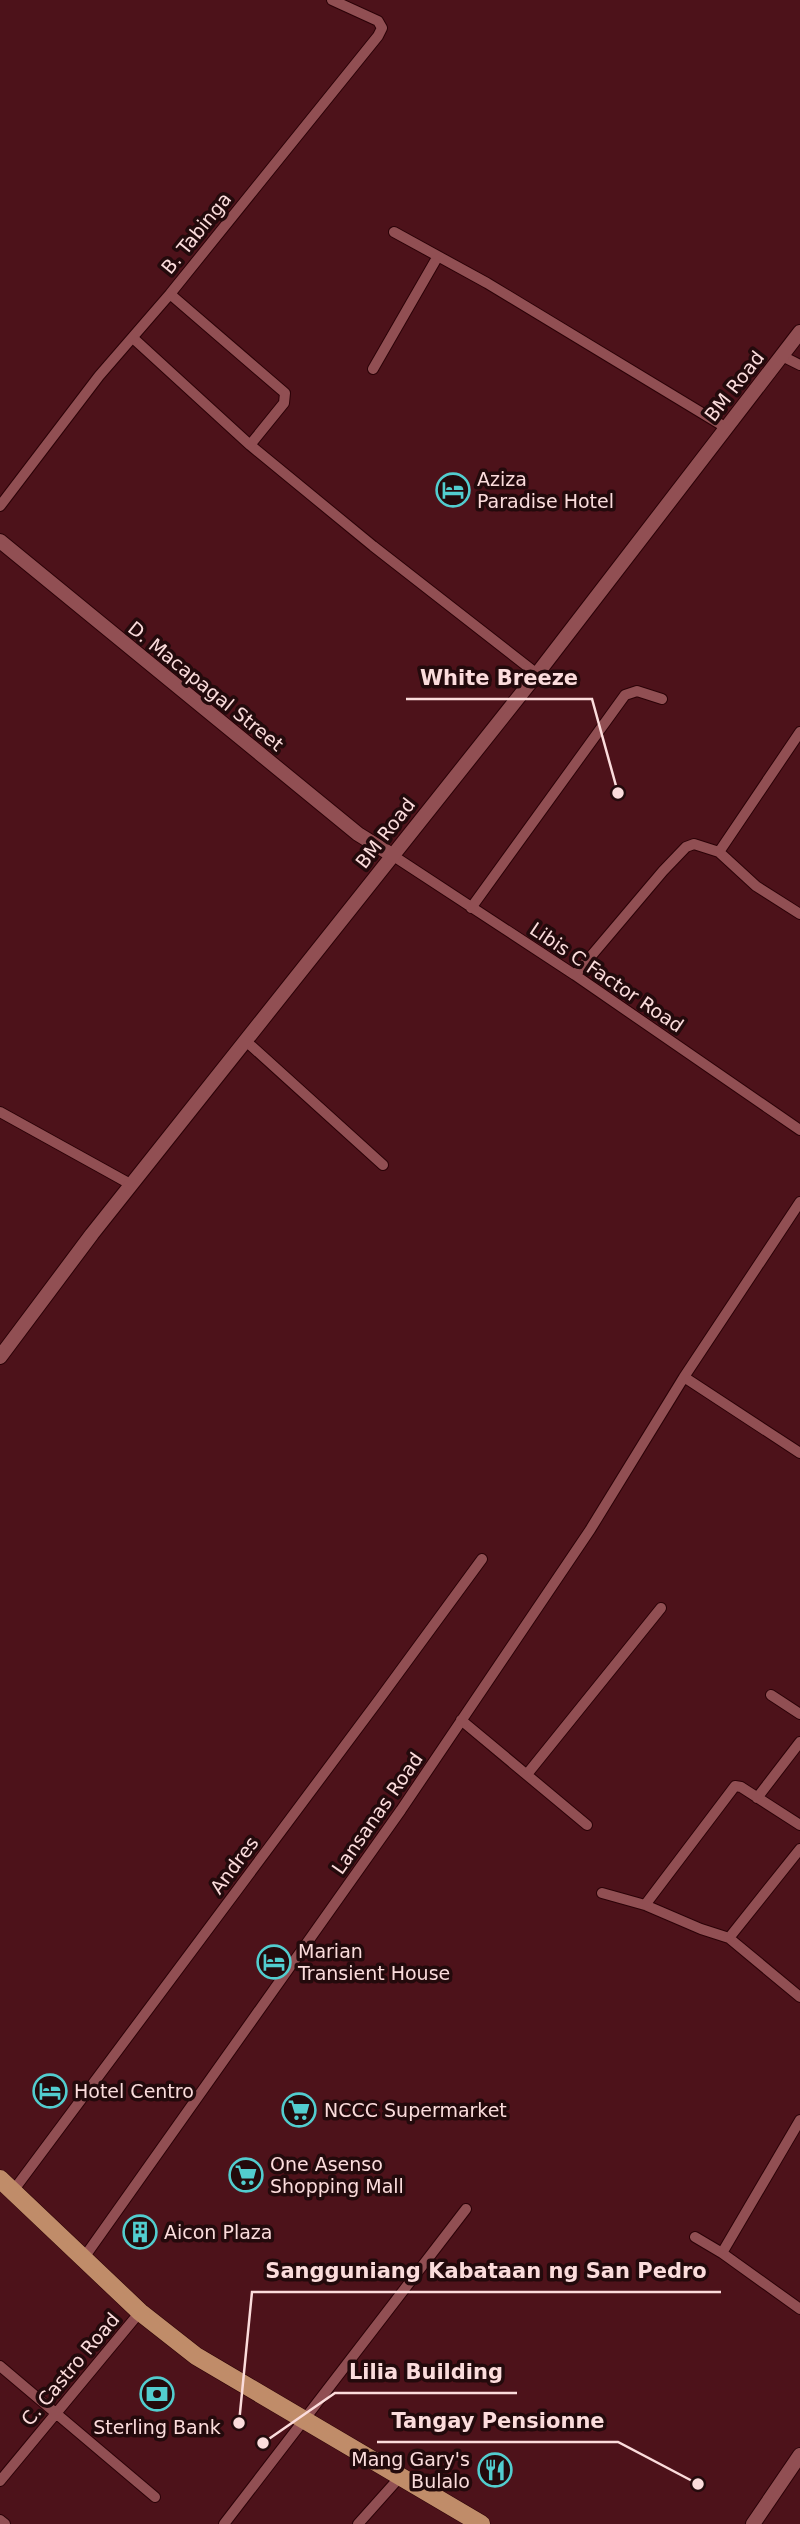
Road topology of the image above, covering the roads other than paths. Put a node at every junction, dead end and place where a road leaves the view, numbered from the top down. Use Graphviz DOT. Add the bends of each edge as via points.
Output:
graph roads {
  1 [pos="332,0"];
  2 [pos="394,232"];
  3 [pos="438,256"];
  4 [pos="170,294"];
  5 [pos="800,332"];
  6 [pos="133,338"];
  7 [pos="782,356"];
  8 [pos="800,365"];
  9 [pos="373,369"];
  10 [pos="725,427"];
  11 [pos="250,445"];
  12 [pos="0,506"];
  13 [pos="2,547"];
  14 [pos="537,674"];
  15 [pos="662,699"];
  16 [pos="800,732"];
  17 [pos="719,852"];
  18 [pos="392,855"];
  19 [pos="471,908"];
  20 [pos="800,914"];
  21 [pos="575,975"];
  22 [pos="247,1042"];
  23 [pos="0,1112"];
  24 [pos="800,1130"];
  25 [pos="383,1165"];
  26 [pos="132,1185"];
  27 [pos="800,1202"];
  28 [pos="0,1357"];
  29 [pos="684,1377"];
  30 [pos="800,1453"];
  31 [pos="481,1559"];
  32 [pos="661,1608"];
  33 [pos="771,1695"];
  34 [pos="800,1714"];
  35 [pos="461,1720"];
  36 [pos="800,1742"];
  37 [pos="528,1773"];
  38 [pos="757,1798"];
  39 [pos="587,1825"];
  40 [pos="800,1825"];
  41 [pos="800,1849"];
  42 [pos="602,1893"];
  43 [pos="645,1905"];
  44 [pos="729,1938"];
  45 [pos="800,1997"];
  46 [pos="800,2120"];
  47 [pos="6,2185"];
  48 [pos="466,2210"];
  49 [pos="695,2237"];
  50 [pos="722,2253"];
  51 [pos="83,2259"];
  52 [pos="800,2309"];
  53 [pos="140,2312"];
  54 [pos="0,2366"];
  55 [pos="57,2413"];
  56 [pos="305,2420"];
  57 [pos="800,2455"];
  58 [pos="400,2477"];
  59 [pos="0,2481"];
  60 [pos="155,2497"];
  61 [pos="0,2520"];
  62 [pos="5,2524"];
  63 [pos="224,2524"];
  64 [pos="358,2524"];
  65 [pos="481,2524"];
  66 [pos="753,2524"];
  1 -- 4 [label="street, B. Tabinga" via="374,18 381,32"];
  2 -- 3 [label="street"];
  3 -- 9 [label="street"];
  3 -- 10 [label="street"];
  4 -- 6 [label="street, B. Tabinga"];
  4 -- 11 [label="street" via="285,393 284,403"];
  5 -- 7 [label="street, BM Road"];
  6 -- 11 [label="street"];
  6 -- 12 [label="street, B. Tabinga"];
  7 -- 8 [label="street"];
  7 -- 10 [label="street, BM Road"];
  10 -- 14 [label="street, BM Road"];
  11 -- 14 [label="street"];
  13 -- 18 [label="street, D. Macapagal Street" via="358,834"];
  14 -- 18 [label="street, BM Road"];
  15 -- 19 [label="street" via="637,691 625,695"];
  16 -- 17 [label="street"];
  17 -- 20 [label="street" via="757,886"];
  17 -- 21 [label="street" via="694,844 686,847"];
  18 -- 19 [label="street, Libis C Factor Road"];
  18 -- 22 [label="street, BM Road"];
  19 -- 21 [label="street, Libis C Factor Road"];
  21 -- 24 [label="street, Libis C Factor Road"];
  22 -- 25 [label="street"];
  22 -- 26 [label="street, BM Road"];
  23 -- 26 [label="street"];
  26 -- 28 [label="street, BM Road"];
  27 -- 29 [label="street, Lansanas Road"];
  29 -- 30 [label="street"];
  29 -- 35 [label="street, Lansanas Road" via="590,1530"];
  31 -- 47 [label="street, Andres" via="378,1701"];
  32 -- 37 [label="street"];
  33 -- 34 [label="street"];
  35 -- 37 [label="street"];
  35 -- 51 [label="street, Lansanas Road"];
  36 -- 38 [label="street"];
  37 -- 39 [label="street"];
  38 -- 40 [label="street"];
  38 -- 43 [label="street" via="741,1787 732,1788"];
  41 -- 44 [label="street"];
  42 -- 43 [label="street"];
  43 -- 44 [label="street"];
  44 -- 45 [label="street"];
  46 -- 50 [label="street"];
  47 -- 51 [label="main road"];
  48 -- 56 [label="street"];
  49 -- 50 [label="street"];
  50 -- 52 [label="street"];
  51 -- 53 [label="main road"];
  53 -- 55 [label="street, C. Castro Road"];
  53 -- 56 [label="main road" via="197,2356"];
  54 -- 55 [label="street"];
  55 -- 59 [label="street, C. Castro Road"];
  55 -- 60 [label="street"];
  56 -- 58 [label="main road"];
  56 -- 63 [label="street"];
  57 -- 66 [label="street"];
  58 -- 64 [label="street"];
  58 -- 65 [label="main road"];
  61 -- 62 [label="street"];
}
